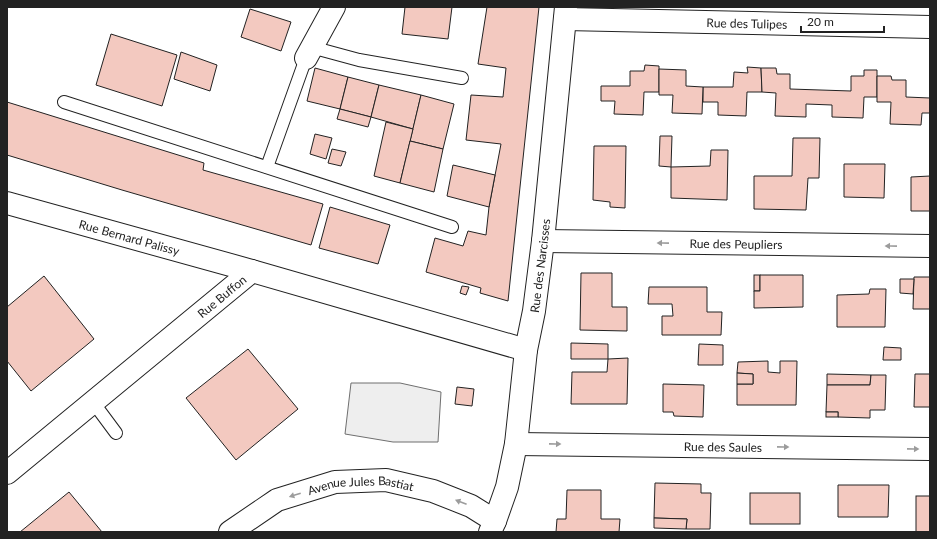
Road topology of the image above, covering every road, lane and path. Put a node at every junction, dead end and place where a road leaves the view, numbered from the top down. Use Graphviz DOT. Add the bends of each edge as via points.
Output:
graph roads {
  1 [pos="334,7"];
  2 [pos="565,13"];
  3 [pos="930,27"];
  4 [pos="309,52"];
  5 [pos="462,78"];
  6 [pos="64,102"];
  7 [pos="267,168"];
  8 [pos="7,203"];
  9 [pos="452,227"];
  10 [pos="543,241"];
  11 [pos="930,246"];
  12 [pos="252,271"];
  13 [pos="526,350"];
  14 [pos="93,402"];
  15 [pos="116,433"];
  16 [pos="516,444"];
  17 [pos="930,449"];
  18 [pos="8,471"];
  19 [pos="492,526"];
  20 [pos="230,532"];
  1 -- 4 [label="street"];
  2 -- 3 [label="street, Rue des Tulipes"];
  2 -- 10 [label="street, Rue des Narcisses"];
  4 -- 5 [label="lane"];
  4 -- 7 [label="lane"];
  6 -- 7 [label="lane"];
  7 -- 9 [label="lane"];
  8 -- 12 [label="street, Rue Bernard Palissy"];
  11 -- 10 [label="street, Rue des Peupliers, one-way"];
  10 -- 13 [label="street, Rue des Narcisses"];
  12 -- 13 [label="street, Rue Buffon"];
  12 -- 14 [label="street, Rue Buffon"];
  13 -- 16 [label="street, Rue des Narcisses"];
  14 -- 15 [label="lane"];
  14 -- 18 [label="street, Rue Buffon"];
  16 -- 17 [label="street, Rue des Saules, one-way"];
  16 -- 19 [label="street, Rue des Narcisses" via="507,487"];
  19 -- 20 [label="street, Avenue Jules Bastiat, one-way" via="471,506 433,491 386,480 335,482 277,500"];
}
